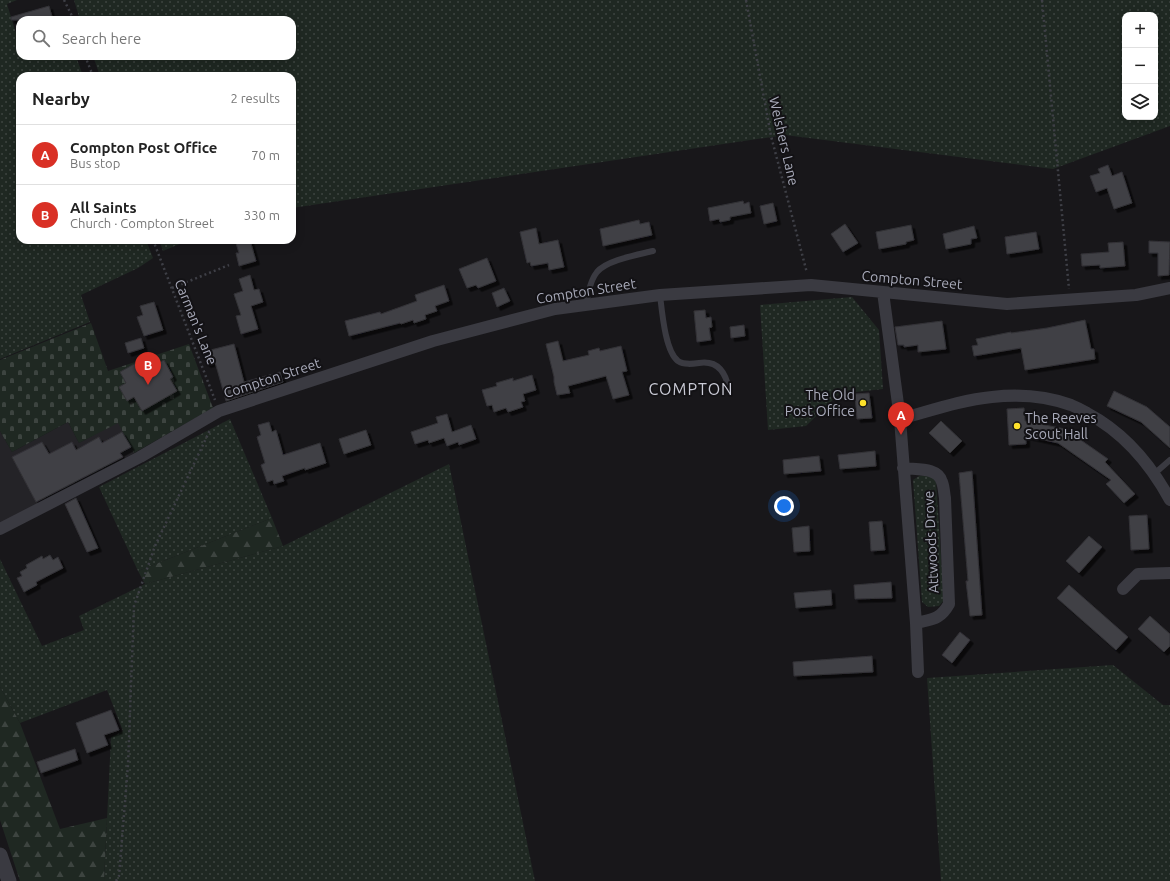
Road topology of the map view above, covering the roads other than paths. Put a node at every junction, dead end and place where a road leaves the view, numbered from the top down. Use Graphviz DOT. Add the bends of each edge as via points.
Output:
graph roads {
  1 [pos="653,251"];
  2 [pos="1170,288"];
  3 [pos="883,292"];
  4 [pos="660,295"];
  5 [pos="586,305"];
  6 [pos="729,390"];
  7 [pos="900,419"];
  8 [pos="1170,460"];
  9 [pos="903,468"];
  10 [pos="1154,474"];
  11 [pos="1170,500"];
  12 [pos="0,529"];
  13 [pos="1170,572"];
  14 [pos="1123,588"];
  15 [pos="916,623"];
  16 [pos="918,672"];
  17 [pos="0,855"];
  18 [pos="8,881"];
  1 -- 5 [label="lane" via="616,260 598,271 589,288"];
  2 -- 3 [label="street, Compton Street" via="1136,295 1006,304"];
  3 -- 4 [label="street, Compton Street" via="811,285"];
  3 -- 7 [label="street, Attwoods Drove"];
  4 -- 5 [label="street, Compton Street"];
  4 -- 6 [label="lane" via="668,343 674,356 684,364 715,364 724,374"];
  5 -- 12 [label="street, Compton Street" via="555,309 433,341 219,411 140,457"];
  7 -- 9 [label="street, Attwoods Drove"];
  7 -- 10 [label="street" via="952,404 992,397 1028,396 1051,399 1072,405 1101,421 1130,446"];
  8 -- 10 [label="lane"];
  9 -- 15 [label="street, Attwoods Drove"];
  9 -- 15 [label="street, Attwoods Drove" via="932,471 939,476 944,498 949,604 944,613 934,619"];
  10 -- 11 [label="street"];
  13 -- 14 [label="street" via="1138,574"];
  15 -- 16 [label="street, Attwoods Drove"];
  17 -- 18 [label="street"];
}
